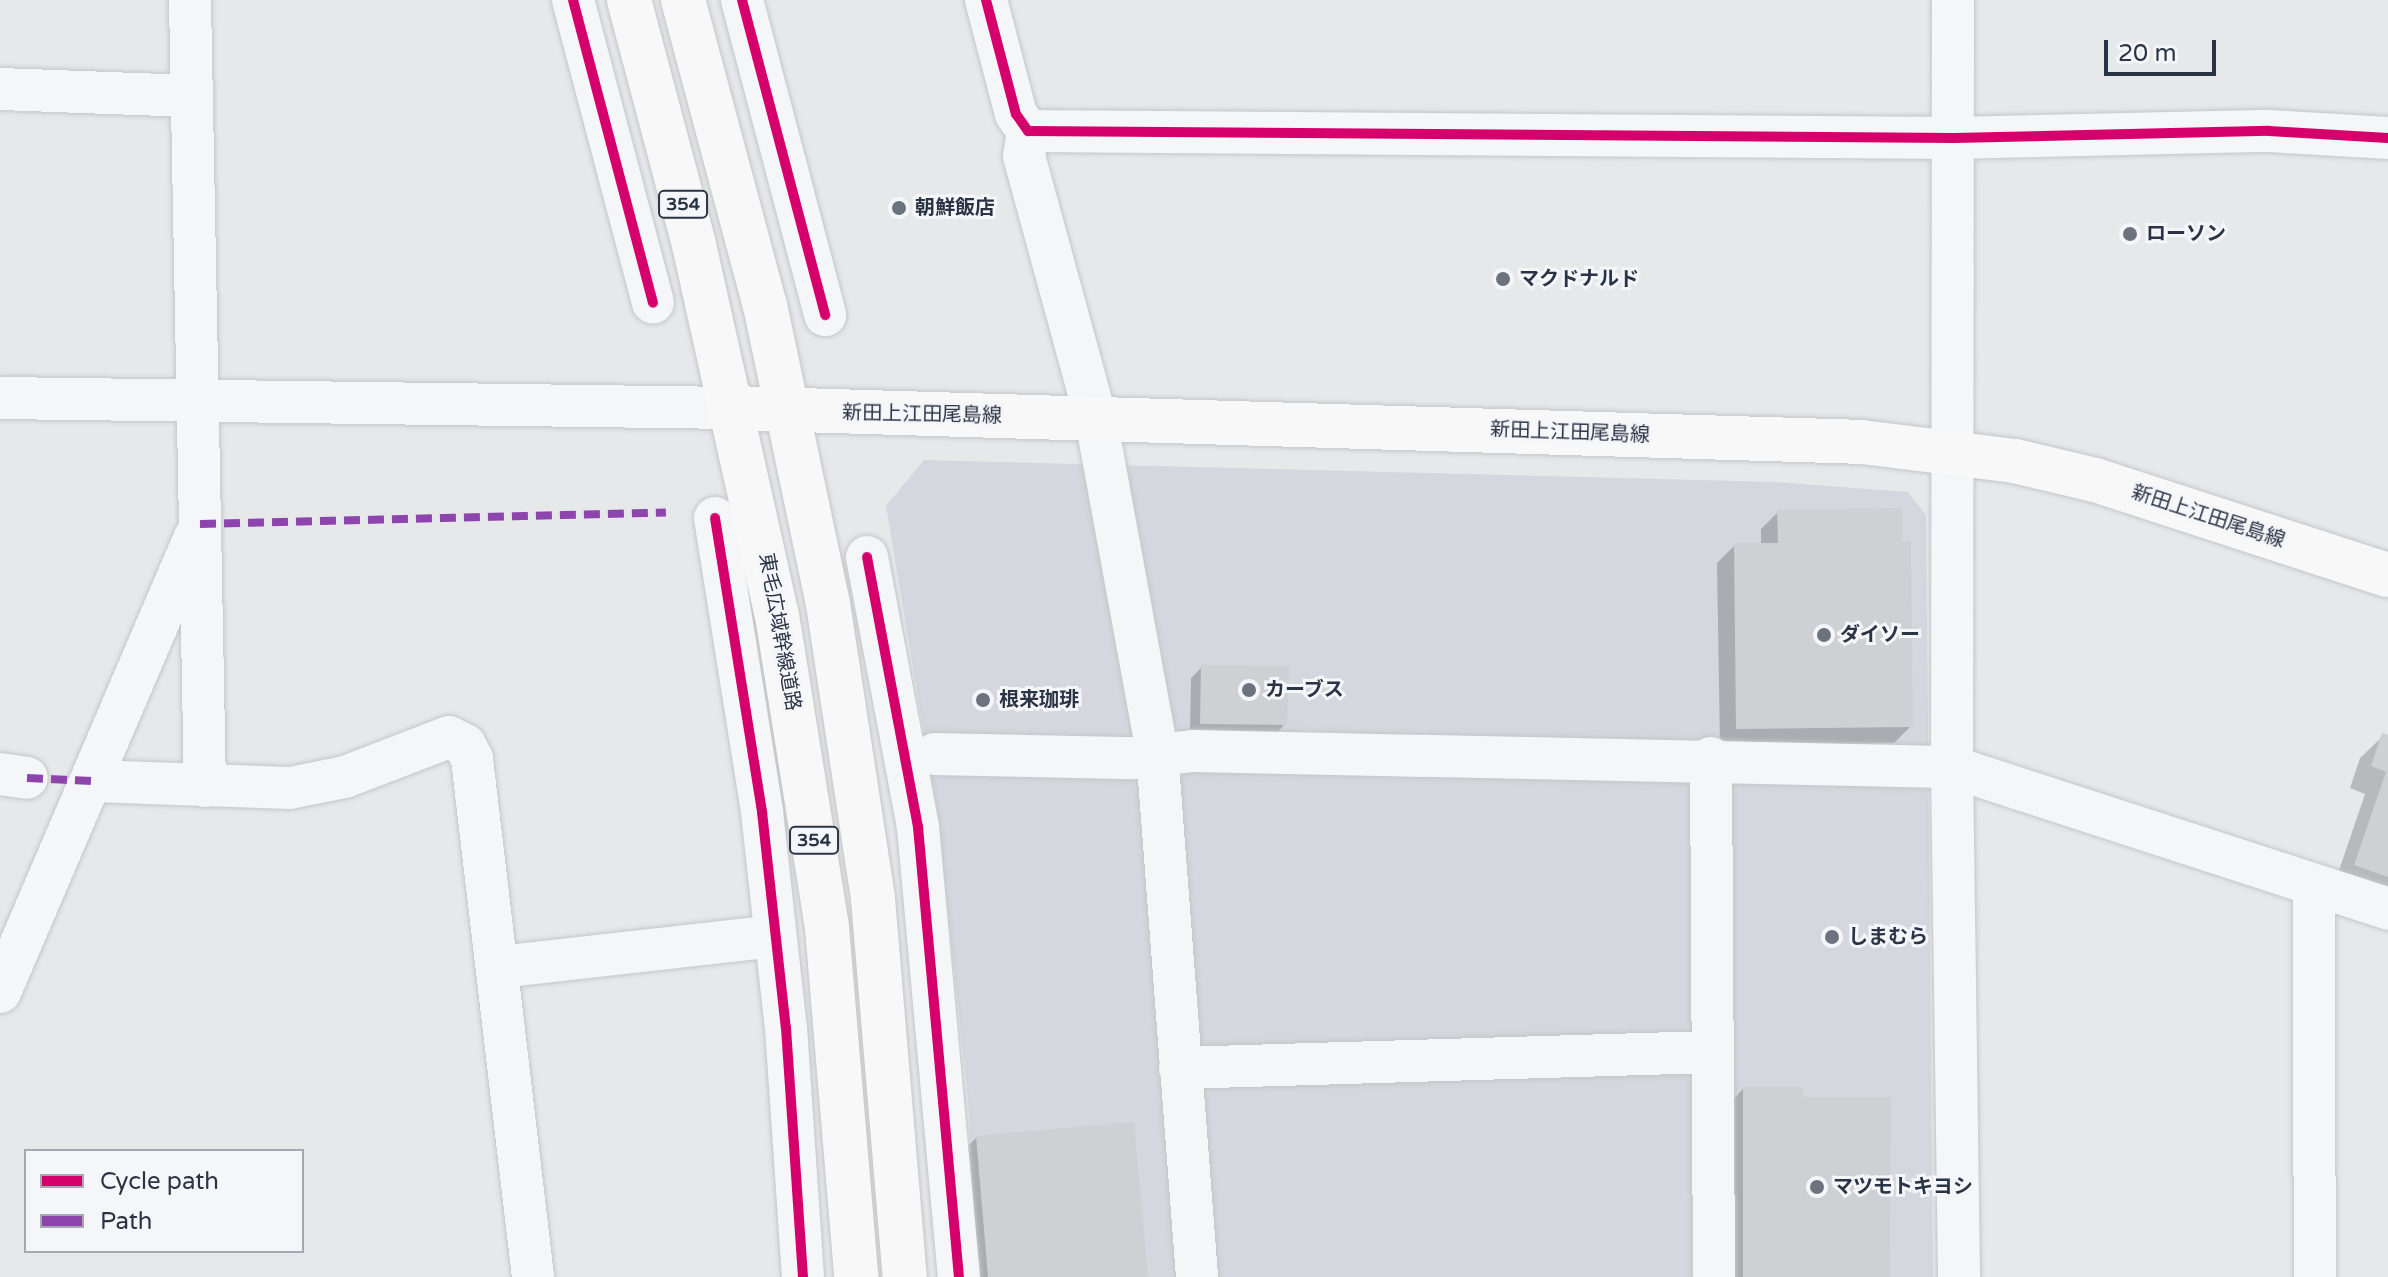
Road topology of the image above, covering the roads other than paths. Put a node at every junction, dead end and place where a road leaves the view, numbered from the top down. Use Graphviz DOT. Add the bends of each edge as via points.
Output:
graph roads {
  1 [pos="190,0"];
  2 [pos="629,0"];
  3 [pos="683,0"];
  4 [pos="698,0"];
  5 [pos="742,0"];
  6 [pos="986,0"];
  7 [pos="1953,0"];
  8 [pos="579,6"];
  9 [pos="760,66"];
  10 [pos="0,89"];
  11 [pos="192,96"];
  12 [pos="1028,131"];
  13 [pos="1954,138"];
  14 [pos="2388,138"];
  15 [pos="621,179"];
  16 [pos="805,235"];
  17 [pos="694,245"];
  18 [pos="653,303"];
  19 [pos="765,305"];
  20 [pos="825,315"];
  21 [pos="0,398"];
  22 [pos="197,399"];
  23 [pos="733,408"];
  24 [pos="787,412"];
  25 [pos="1096,419"];
  26 [pos="1956,453"];
  27 [pos="715,518"];
  28 [pos="200,524"];
  29 [pos="867,557"];
  30 [pos="2388,575"];
  31 [pos="799,744"];
  32 [pos="1157,752"];
  33 [pos="935,754"];
  34 [pos="1711,758"];
  35 [pos="854,763"];
  36 [pos="1952,767"];
  37 [pos="92,781"];
  38 [pos="205,786"];
  39 [pos="762,812"];
  40 [pos="918,827"];
  41 [pos="2314,885"];
  42 [pos="2388,909"];
  43 [pos="775,936"];
  44 [pos="499,967"];
  45 [pos="0,992"];
  46 [pos="786,1028"];
  47 [pos="1711,1052"];
  48 [pos="1180,1068"];
  49 [pos="842,1109"];
  50 [pos="951,1167"];
  51 [pos="854,1232"];
  52 [pos="533,1277"];
  53 [pos="803,1277"];
  54 [pos="820,1277"];
  55 [pos="856,1277"];
  56 [pos="905,1277"];
  57 [pos="912,1277"];
  58 [pos="959,1277"];
  59 [pos="1197,1277"];
  60 [pos="1714,1277"];
  61 [pos="1959,1277"];
  62 [pos="2315,1277"];
  1 -- 11 [label="street"];
  2 -- 17 [label="main road, 東毛広域幹線道路 / 354"];
  3 -- 19 [label="main road, 354"];
  4 -- 9 [label="street" via="716,14 737,53"];
  5 -- 9 [label="street"];
  6 -- 12 [label="street" via="1016,114"];
  7 -- 13 [label="street"];
  8 -- 15 [label="street"];
  9 -- 16 [label="street"];
  10 -- 11 [label="street"];
  11 -- 22 [label="street"];
  12 -- 13 [label="street"];
  12 -- 25 [label="street" via="1024,156"];
  13 -- 14 [label="street" via="2269,131"];
  13 -- 26 [label="street"];
  15 -- 17 [label="street" via="651,200 662,231"];
  15 -- 18 [label="street"];
  16 -- 19 [label="street" via="787,242"];
  16 -- 20 [label="street"];
  17 -- 23 [label="main road, 東毛広域幹線道路 / 354"];
  19 -- 24 [label="main road, 354"];
  21 -- 22 [label="street"];
  22 -- 23 [label="street"];
  22 -- 28 [label="street"];
  23 -- 24 [label="main road, 新田上江田尾島線"];
  23 -- 31 [label="main road, 東毛広域幹線道路 / 354"];
  24 -- 25 [label="main road, 新田上江田尾島線"];
  24 -- 35 [label="main road, 354" via="828,604"];
  25 -- 26 [label="main road, 新田上江田尾島線" via="1862,442"];
  25 -- 32 [label="street"];
  26 -- 30 [label="main road, 新田上江田尾島線" via="2095,480"];
  26 -- 36 [label="street"];
  27 -- 39 [label="street"];
  28 -- 37 [label="street"];
  28 -- 38 [label="street"];
  29 -- 40 [label="street"];
  31 -- 39 [label="street" via="779,766 775,794"];
  31 -- 49 [label="main road, 東毛広域幹線道路 / 354" via="827,928"];
  32 -- 33 [label="street" via="1134,758"];
  32 -- 34 [label="street"];
  32 -- 48 [label="street"];
  34 -- 36 [label="street"];
  34 -- 47 [label="street"];
  35 -- 40 [label="street" via="881,780 894,809"];
  35 -- 56 [label="main road, 354" via="892,1085"];
  36 -- 41 [label="street"];
  36 -- 61 [label="street"];
  37 -- 38 [label="street"];
  37 -- 45 [label="street"];
  38 -- 44 [label="street" via="303,786 345,777 449,737 465,745 472,759"];
  39 -- 43 [label="street"];
  40 -- 50 [label="street"];
  41 -- 42 [label="street"];
  41 -- 62 [label="street"];
  43 -- 44 [label="street"];
  43 -- 46 [label="street"];
  44 -- 52 [label="street"];
  46 -- 49 [label="street"];
  46 -- 53 [label="street"];
  47 -- 48 [label="street"];
  47 -- 60 [label="street"];
  48 -- 59 [label="street"];
  49 -- 51 [label="main road, 東毛広域幹線道路 / 354"];
  50 -- 57 [label="street" via="933,1203 927,1241"];
  50 -- 58 [label="street"];
  51 -- 54 [label="street"];
  51 -- 55 [label="main road, 東毛広域幹線道路 / 354"];
}
